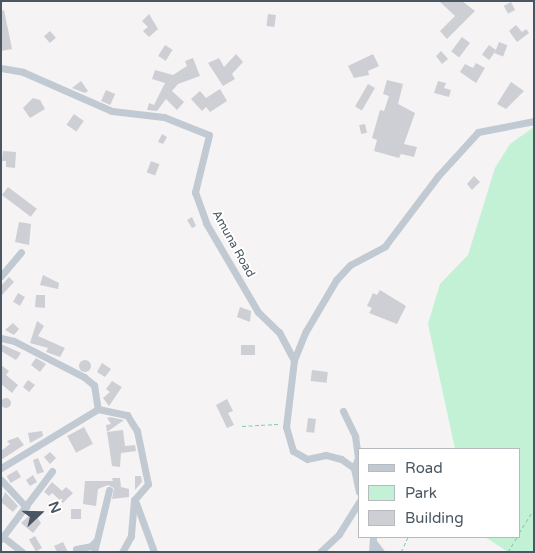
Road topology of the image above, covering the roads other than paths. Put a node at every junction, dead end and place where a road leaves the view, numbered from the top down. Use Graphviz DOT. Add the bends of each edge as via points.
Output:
graph roads {
  1 [pos="1,68"];
  2 [pos="534,121"];
  3 [pos="21,252"];
  4 [pos="1,276"];
  5 [pos="1,338"];
  6 [pos="294,360"];
  7 [pos="98,409"];
  8 [pos="343,411"];
  9 [pos="357,463"];
  10 [pos="1,468"];
  11 [pos="52,471"];
  12 [pos="358,478"];
  13 [pos="1,480"];
  14 [pos="109,490"];
  15 [pos="134,500"];
  16 [pos="358,504"];
  17 [pos="26,507"];
  18 [pos="2,538"];
  19 [pos="98,540"];
  20 [pos="374,540"];
  21 [pos="76,549"];
  22 [pos="22,552"];
  23 [pos="94,552"];
  24 [pos="122,552"];
  25 [pos="154,552"];
  26 [pos="320,552"];
  27 [pos="372,552"];
  28 [pos="381,552"];
  1 -- 6 [label="street, Amuna Road" via="24,72 112,111 164,116 209,135 195,192 206,223 258,312 280,332"];
  2 -- 6 [label="street" via="478,132 438,176 385,246 350,265 336,280 306,331"];
  3 -- 4 [label="street"];
  5 -- 7 [label="street" via="14,341 84,377 94,385"];
  6 -- 9 [label="street" via="287,423 293,451 307,459 326,455"];
  7 -- 10 [label="street"];
  7 -- 15 [label="street" via="127,415 137,431 148,484"];
  8 -- 9 [label="street" via="354,436"];
  9 -- 12 [label="street"];
  11 -- 17 [label="street"];
  13 -- 17 [label="street"];
  14 -- 19 [label="street"];
  15 -- 24 [label="street" via="131,536"];
  15 -- 25 [label="street"];
  16 -- 26 [label="street" via="339,534"];
  17 -- 18 [label="street"];
  18 -- 22 [label="street"];
  19 -- 21 [label="street" via="90,546"];
  19 -- 23 [label="street"];
  20 -- 27 [label="street"];
  20 -- 28 [label="street"];
}
